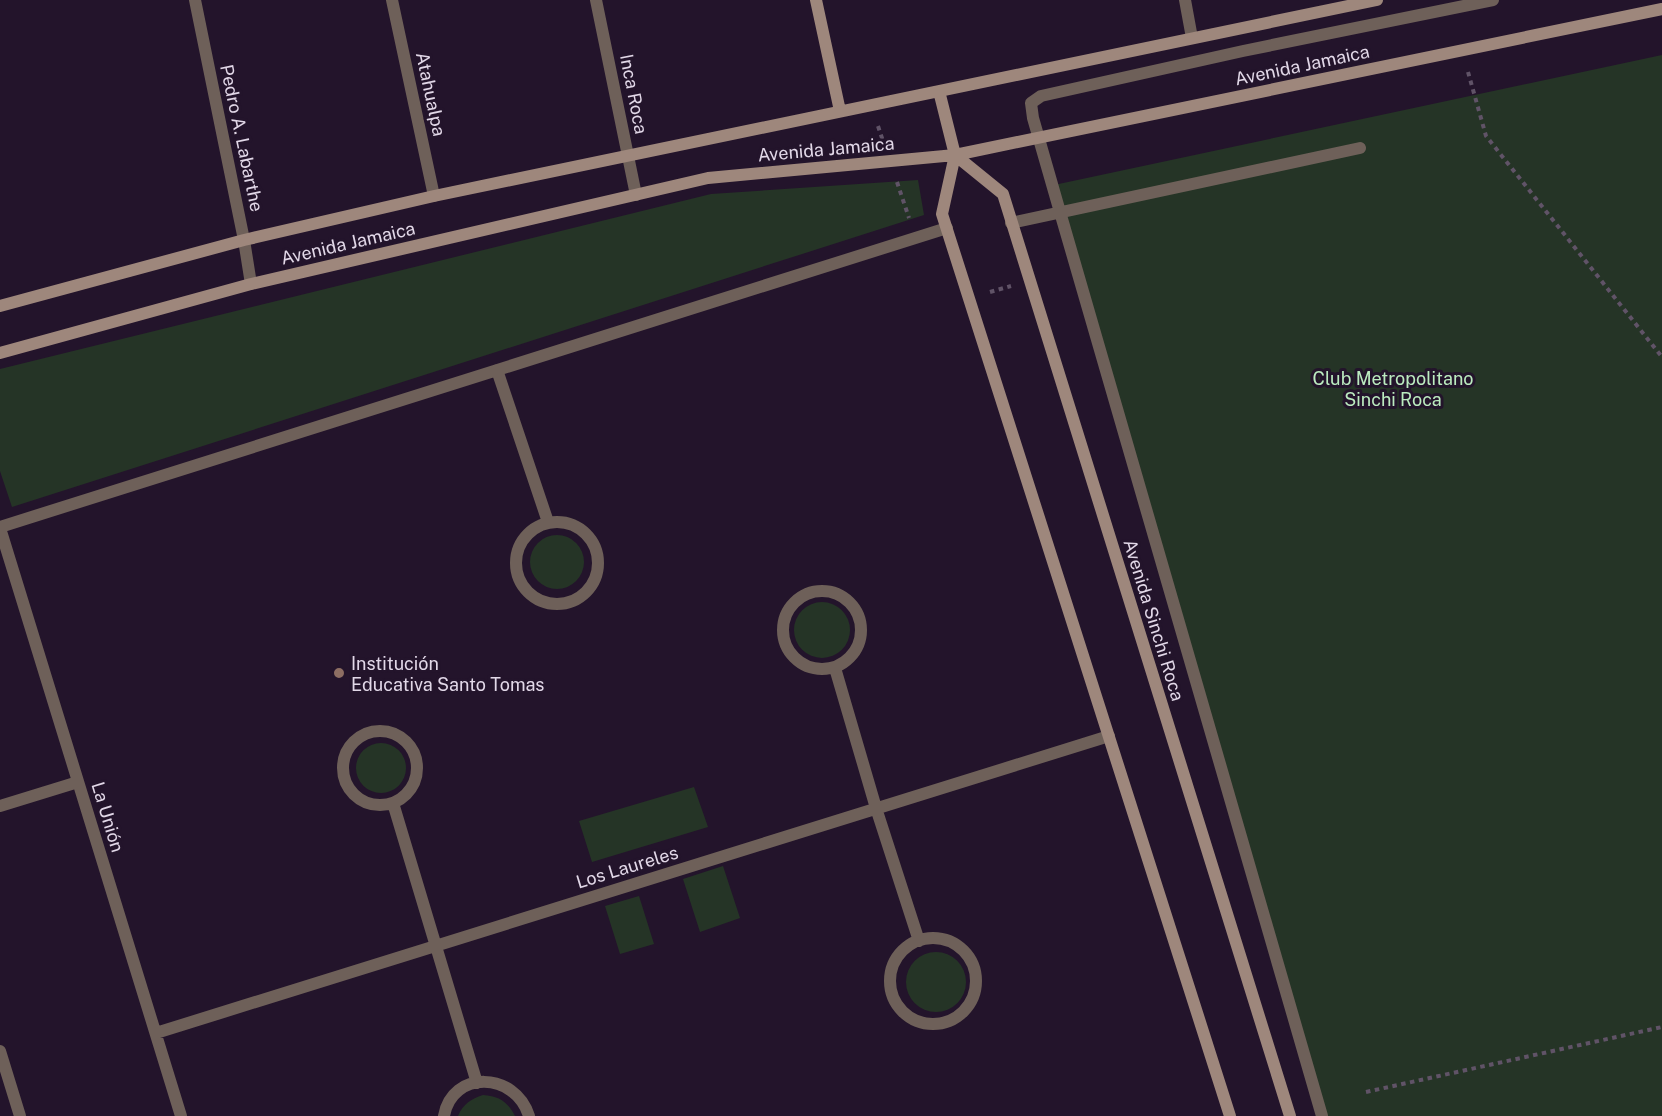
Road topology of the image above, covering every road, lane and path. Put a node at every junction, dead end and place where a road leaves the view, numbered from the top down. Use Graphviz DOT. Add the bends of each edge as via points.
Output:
graph roads {
  1 [pos="195,0"];
  2 [pos="392,0"];
  3 [pos="596,0"];
  4 [pos="816,0"];
  5 [pos="1185,0"];
  6 [pos="1377,0"];
  7 [pos="1493,0"];
  8 [pos="1662,9"];
  9 [pos="1192,38"];
  10 [pos="1462,51"];
  11 [pos="939,91"];
  12 [pos="840,111"];
  13 [pos="1038,138"];
  14 [pos="1360,148"];
  15 [pos="954,155"];
  16 [pos="628,156"];
  17 [pos="636,195"];
  18 [pos="434,196"];
  19 [pos="1059,212"];
  20 [pos="1011,223"];
  21 [pos="947,228"];
  22 [pos="244,240"];
  23 [pos="1030,281"];
  24 [pos="251,284"];
  25 [pos="969,298"];
  26 [pos="0,306"];
  27 [pos="0,353"];
  28 [pos="1662,357"];
  29 [pos="497,370"];
  30 [pos="548,522"];
  31 [pos="0,527"];
  32 [pos="835,668"];
  33 [pos="1109,736"];
  34 [pos="78,782"];
  35 [pos="393,803"];
  36 [pos="0,806"];
  37 [pos="876,808"];
  38 [pos="919,941"];
  39 [pos="435,945"];
  40 [pos="1662,1027"];
  41 [pos="156,1033"];
  42 [pos="0,1052"];
  43 [pos="5,1082"];
  44 [pos="477,1083"];
  45 [pos="1366,1092"];
  46 [pos="20,1116"];
  47 [pos="181,1116"];
  48 [pos="444,1116"];
  49 [pos="529,1116"];
  50 [pos="1230,1116"];
  51 [pos="1290,1116"];
  52 [pos="1322,1116"];
  1 -- 22 [label="street, Pedro A. Labarthe"];
  2 -- 18 [label="street, Atahualpa"];
  3 -- 16 [label="street, Inca Roca"];
  4 -- 12 [label="main road"];
  5 -- 9 [label="street"];
  6 -- 9 [label="main road, Avenida Jamaica"];
  7 -- 13 [label="street" via="1041,96 1031,103"];
  8 -- 10 [label="main road, Avenida Jamaica"];
  9 -- 11 [label="main road, Avenida Jamaica"];
  10 -- 13 [label="main road, Avenida Jamaica"];
  10 -- 28 [label="path" via="1486,136"];
  11 -- 12 [label="main road, Avenida Jamaica"];
  11 -- 15 [label="main road"];
  12 -- 16 [label="main road, Avenida Jamaica"];
  13 -- 15 [label="main road, Avenida Jamaica"];
  13 -- 19 [label="street"];
  14 -- 19 [label="street"];
  15 -- 17 [label="main road, Avenida Jamaica" via="708,178"];
  15 -- 20 [label="main road, Avenida Sinchi Roca" via="1003,194"];
  15 -- 21 [label="main road" via="942,214"];
  16 -- 17 [label="street, Inca Roca"];
  16 -- 18 [label="main road, Avenida Jamaica"];
  17 -- 24 [label="main road, Avenida Jamaica"];
  18 -- 22 [label="main road, Avenida Jamaica"];
  19 -- 20 [label="street"];
  19 -- 52 [label="street"];
  20 -- 23 [label="main road, Avenida Sinchi Roca"];
  21 -- 25 [label="main road"];
  21 -- 29 [label="street"];
  22 -- 24 [label="street, Pedro A. Labarthe"];
  22 -- 26 [label="main road, Avenida Jamaica"];
  23 -- 25 [label="path"];
  23 -- 51 [label="main road, Avenida Sinchi Roca"];
  24 -- 27 [label="main road, Avenida Jamaica"];
  25 -- 33 [label="main road"];
  29 -- 30 [label="street"];
  29 -- 31 [label="street"];
  30 -- 30 [label="street" via="562,521 581,529 594,544 598,557 598,570 585,594 560,604 533,597 517,575 515,562 518,548 530,532"];
  31 -- 34 [label="street, La Unión"];
  32 -- 32 [label="street" via="808,668 787,651 782,627 789,609 801,596 832,592 848,600 857,611 861,637 856,650"];
  32 -- 37 [label="street"];
  33 -- 37 [label="street, Los Laureles"];
  33 -- 50 [label="main road"];
  34 -- 36 [label="street"];
  34 -- 41 [label="street, La Unión"];
  35 -- 35 [label="street" via="369,803 350,789 345,778 345,760 352,744 362,736 386,732 398,736 414,753 416,777 411,788"];
  35 -- 39 [label="street"];
  37 -- 38 [label="street"];
  37 -- 39 [label="street, Los Laureles"];
  38 -- 38 [label="street" via="896,960 890,988 904,1014 916,1021 942,1023 965,1010 976,985 975,972 961,948 948,940"];
  39 -- 41 [label="street, Los Laureles"];
  39 -- 44 [label="street"];
  40 -- 45 [label="path"];
  41 -- 47 [label="street, La Unión"];
  42 -- 43 [label="street"];
  43 -- 46 [label="street"];
  44 -- 48 [label="street" via="452,1098"];
  44 -- 49 [label="street" via="505,1085 517,1094"];
}
